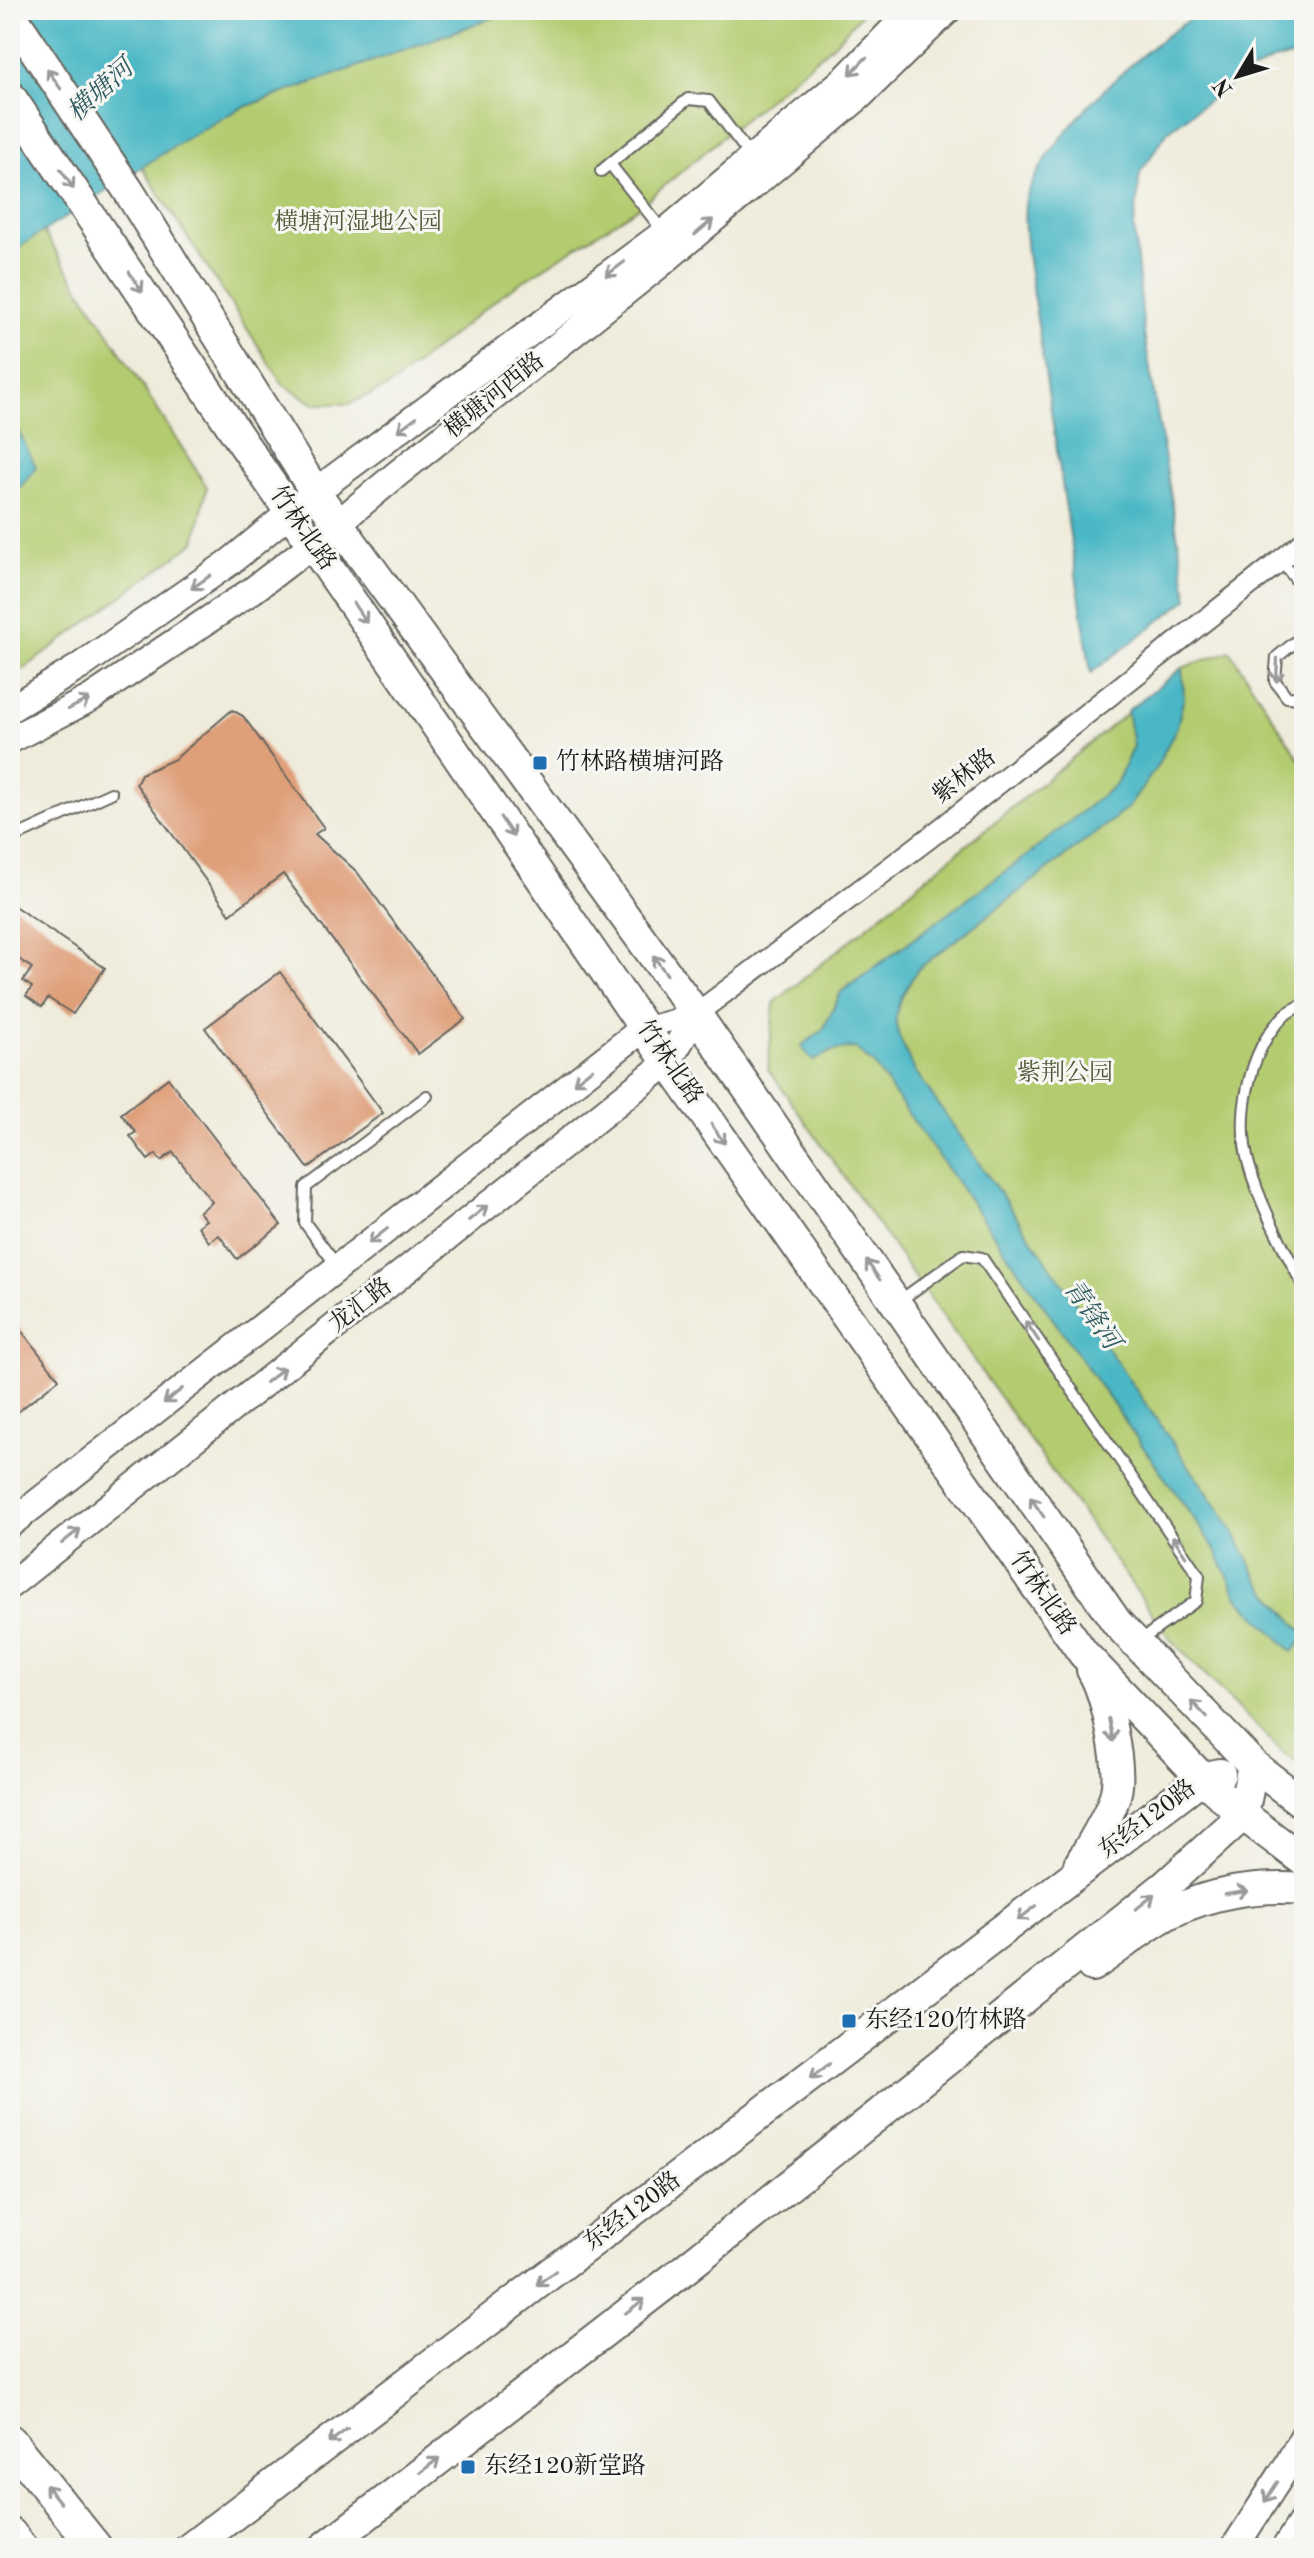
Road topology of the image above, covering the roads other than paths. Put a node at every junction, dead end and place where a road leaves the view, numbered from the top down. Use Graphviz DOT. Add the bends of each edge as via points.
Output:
graph roads {
  1 [pos="912,10"];
  2 [pos="948,10"];
  3 [pos="10,13"];
  4 [pos="10,96"];
  5 [pos="752,159"];
  6 [pos="664,233"];
  7 [pos="315,492"];
  8 [pos="291,512"];
  9 [pos="339,523"];
  10 [pos="1304,542"];
  11 [pos="313,544"];
  12 [pos="1281,561"];
  13 [pos="1304,590"];
  14 [pos="1304,635"];
  15 [pos="1304,698"];
  16 [pos="10,709"];
  17 [pos="10,740"];
  18 [pos="111,793"];
  19 [pos="10,839"];
  20 [pos="1304,1004"];
  21 [pos="696,1014"];
  22 [pos="644,1028"];
  23 [pos="668,1062"];
  24 [pos="427,1096"];
  25 [pos="338,1267"];
  26 [pos="1304,1288"];
  27 [pos="896,1304"];
  28 [pos="15,1516"];
  29 [pos="1022,1565"];
  30 [pos="10,1585"];
  31 [pos="1136,1643"];
  32 [pos="1253,1765"];
  33 [pos="1202,1778"];
  34 [pos="1304,1804"];
  35 [pos="1243,1815"];
  36 [pos="1304,1861"];
  37 [pos="1067,1882"];
  38 [pos="1304,1889"];
  39 [pos="908,2089"];
  40 [pos="1304,2435"];
  41 [pos="10,2441"];
  42 [pos="1304,2518"];
  43 [pos="10,2534"];
  44 [pos="21,2548"];
  45 [pos="96,2548"];
  46 [pos="190,2548"];
  47 [pos="324,2548"];
  48 [pos="1234,2548"];
  49 [pos="1285,2548"];
  1 -- 5 [label="street, 横塘河西路, one-way" via="847,77"];
  9 -- 2 [label="street, 横塘河西路, one-way" via="849,105"];
  7 -- 3 [label="main road, 竹林北路, one-way" via="128,190"];
  4 -- 8 [label="main road, 竹林北路, one-way"];
  5 -- 6 [label="street, 横塘河西路"];
  5 -- 6 [label="lane" via="709,101 688,99 605,167"];
  6 -- 7 [label="street, 横塘河西路, one-way"];
  7 -- 8 [label="street, 横塘河西路"];
  7 -- 9 [label="main road, 竹林北路"];
  8 -- 11 [label="main road, 竹林北路"];
  8 -- 16 [label="street, 横塘河西路, one-way" via="230,562"];
  9 -- 11 [label="street, 横塘河西路"];
  21 -- 9 [label="main road, 竹林北路, one-way"];
  10 -- 12 [label="street, 紫林路"];
  17 -- 11 [label="street, 横塘河西路, one-way" via="91,698"];
  11 -- 22 [label="main road, 竹林北路, one-way"];
  12 -- 13 [label="lane"];
  12 -- 21 [label="street, 紫林路"];
  14 -- 15 [label="lane, one-way" via="1277,657 1275,681 1287,697"];
  18 -- 19 [label="lane"];
  20 -- 26 [label="lane" via="1284,1016 1256,1054 1243,1111 1249,1164"];
  21 -- 22 [label="street, 紫林路"];
  21 -- 23 [label="street, 龙汇路"];
  27 -- 21 [label="main road, 竹林北路, one-way"];
  22 -- 23 [label="main road, 竹林北路"];
  22 -- 25 [label="street, 龙汇路, one-way"];
  23 -- 29 [label="main road, 竹林北路, one-way"];
  30 -- 23 [label="street, 龙汇路, one-way"];
  24 -- 25 [label="lane" via="306,1187 305,1223"];
  25 -- 28 [label="street, 龙汇路, one-way"];
  31 -- 27 [label="main road, 竹林北路, one-way"];
  31 -- 27 [label="lane, one-way" via="1196,1601 1199,1576 982,1258 963,1255"];
  29 -- 33 [label="main road, 竹林北路" via="1083,1653"];
  29 -- 37 [label="main road, one-way" via="1098,1679 1113,1734 1116,1792"];
  32 -- 31 [label="main road, 竹林北路, one-way"];
  32 -- 33 [label="main road, 东经120路"];
  32 -- 34 [label="main road, 竹林北路"];
  32 -- 35 [label="main road"];
  33 -- 35 [label="main road, 竹林北路"];
  33 -- 37 [label="main road, 东经120路"];
  35 -- 36 [label="main road, 竹林北路"];
  39 -- 35 [label="main road, one-way" via="1165,1886"];
  37 -- 46 [label="main road, 东经120路, one-way"];
  39 -- 38 [label="main road, one-way" via="1169,1913 1211,1896 1273,1886"];
  47 -- 39 [label="main road, one-way"];
  40 -- 48 [label="street, one-way"];
  45 -- 41 [label="main road, one-way"];
  42 -- 49 [label="street"];
  43 -- 44 [label="main road"];
}
